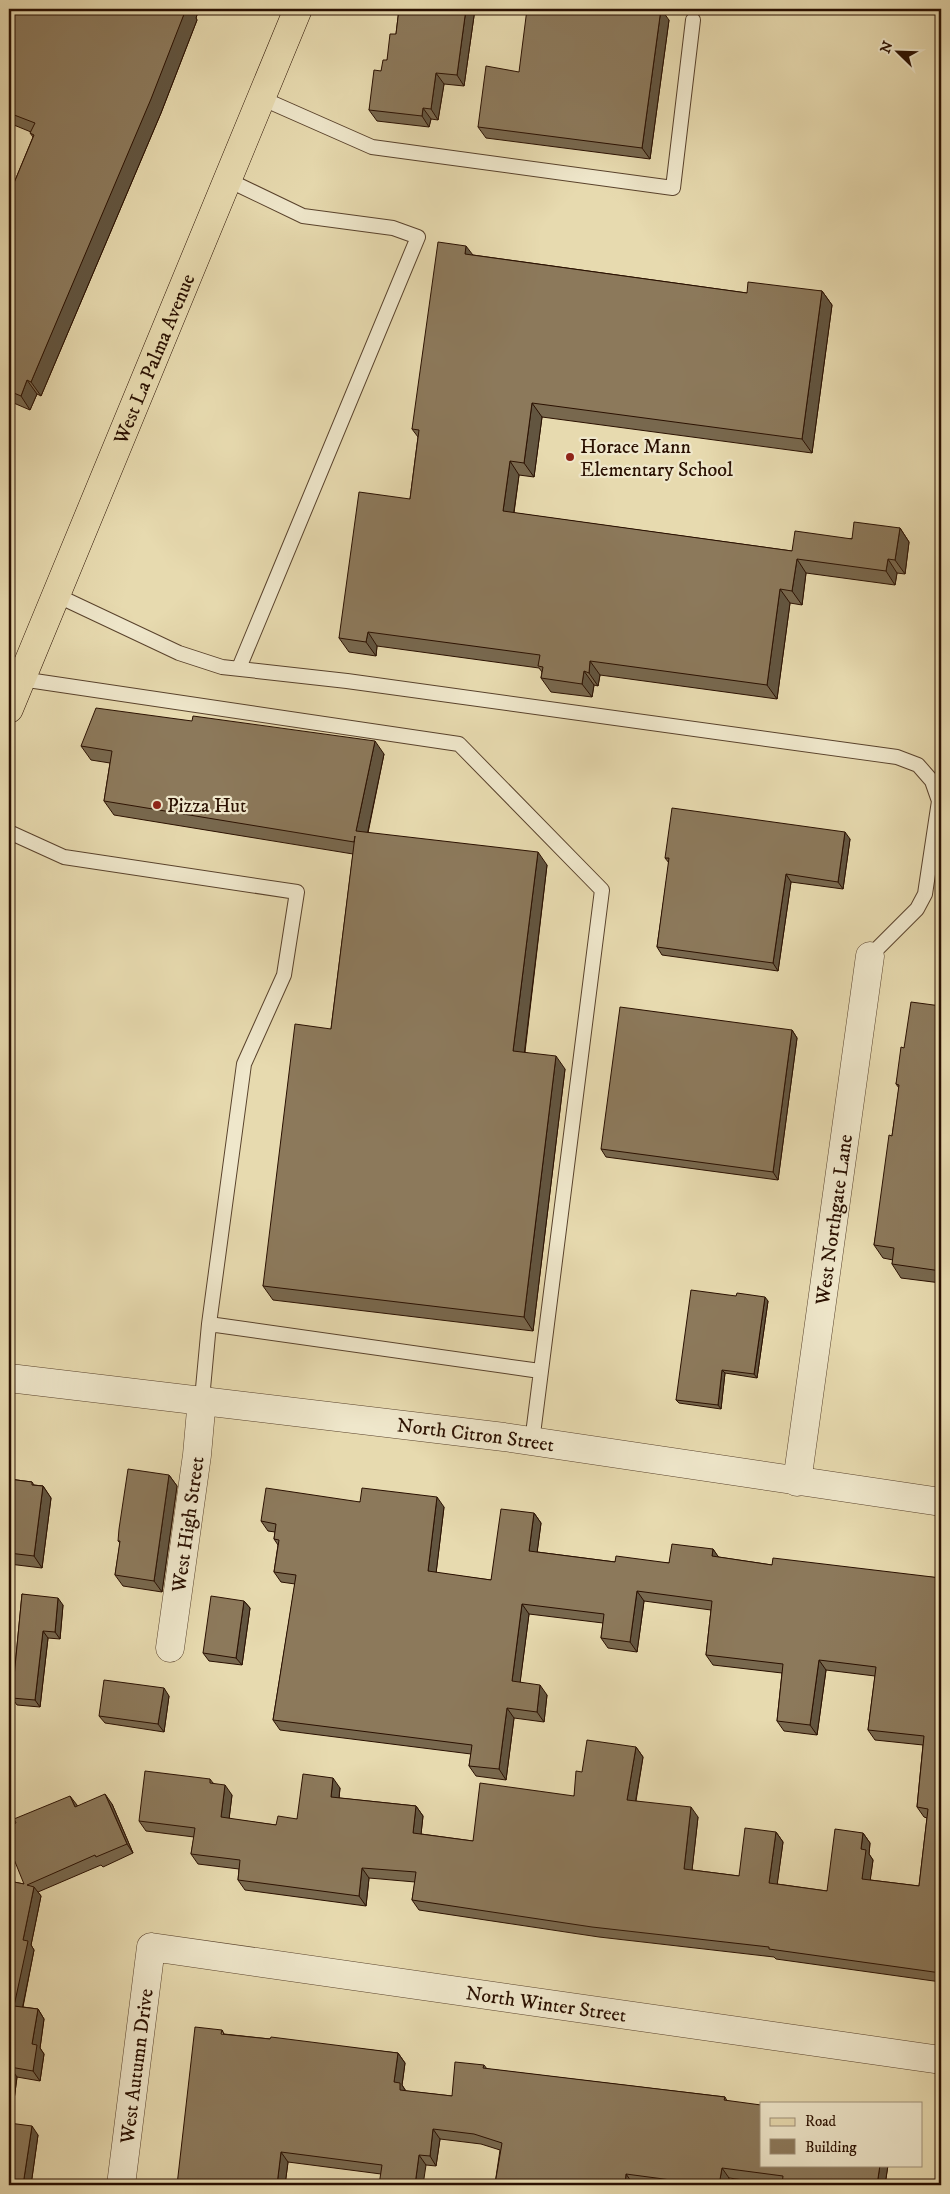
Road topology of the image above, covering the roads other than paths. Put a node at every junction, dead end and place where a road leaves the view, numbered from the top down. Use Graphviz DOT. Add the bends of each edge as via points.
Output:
graph roads {
  1 [pos="298,9"];
  2 [pos="693,20"];
  3 [pos="261,98"];
  4 [pos="228,180"];
  5 [pos="56,595"];
  6 [pos="239,668"];
  7 [pos="21,679"];
  8 [pos="9,709"];
  9 [pos="9,832"];
  10 [pos="870,956"];
  11 [pos="209,1324"];
  12 [pos="540,1371"];
  13 [pos="9,1378"];
  14 [pos="202,1400"];
  15 [pos="532,1442"];
  16 [pos="797,1482"];
  17 [pos="941,1502"];
  18 [pos="170,1648"];
  19 [pos="151,1947"];
  20 [pos="941,2060"];
  21 [pos="121,2185"];
  1 -- 3 [label="main road, West La Palma Avenue"];
  2 -- 3 [label="lane" via="673,188 372,147"];
  3 -- 4 [label="main road, West La Palma Avenue"];
  4 -- 5 [label="main road, West La Palma Avenue"];
  4 -- 6 [label="lane" via="303,216 393,228 418,237"];
  5 -- 6 [label="lane" via="179,653 208,663"];
  5 -- 7 [label="main road, West La Palma Avenue"];
  6 -- 10 [label="lane" via="897,757 918,765 932,781 939,801 924,894 918,909"];
  7 -- 8 [label="main road, West La Palma Avenue"];
  7 -- 12 [label="lane" via="459,744 602,890"];
  9 -- 11 [label="lane" via="64,857 297,892 284,974 244,1064"];
  10 -- 16 [label="street, West Northgate Lane"];
  11 -- 12 [label="lane"];
  11 -- 14 [label="lane"];
  12 -- 15 [label="lane"];
  13 -- 14 [label="street, North Citron Street"];
  14 -- 15 [label="street, North Citron Street"];
  14 -- 18 [label="street, West High Street" via="198,1455"];
  15 -- 16 [label="street, North Citron Street"];
  16 -- 17 [label="street, North Citron Street"];
  19 -- 20 [label="street, North Winter Street"];
  19 -- 21 [label="street, West Autumn Drive"];
}
